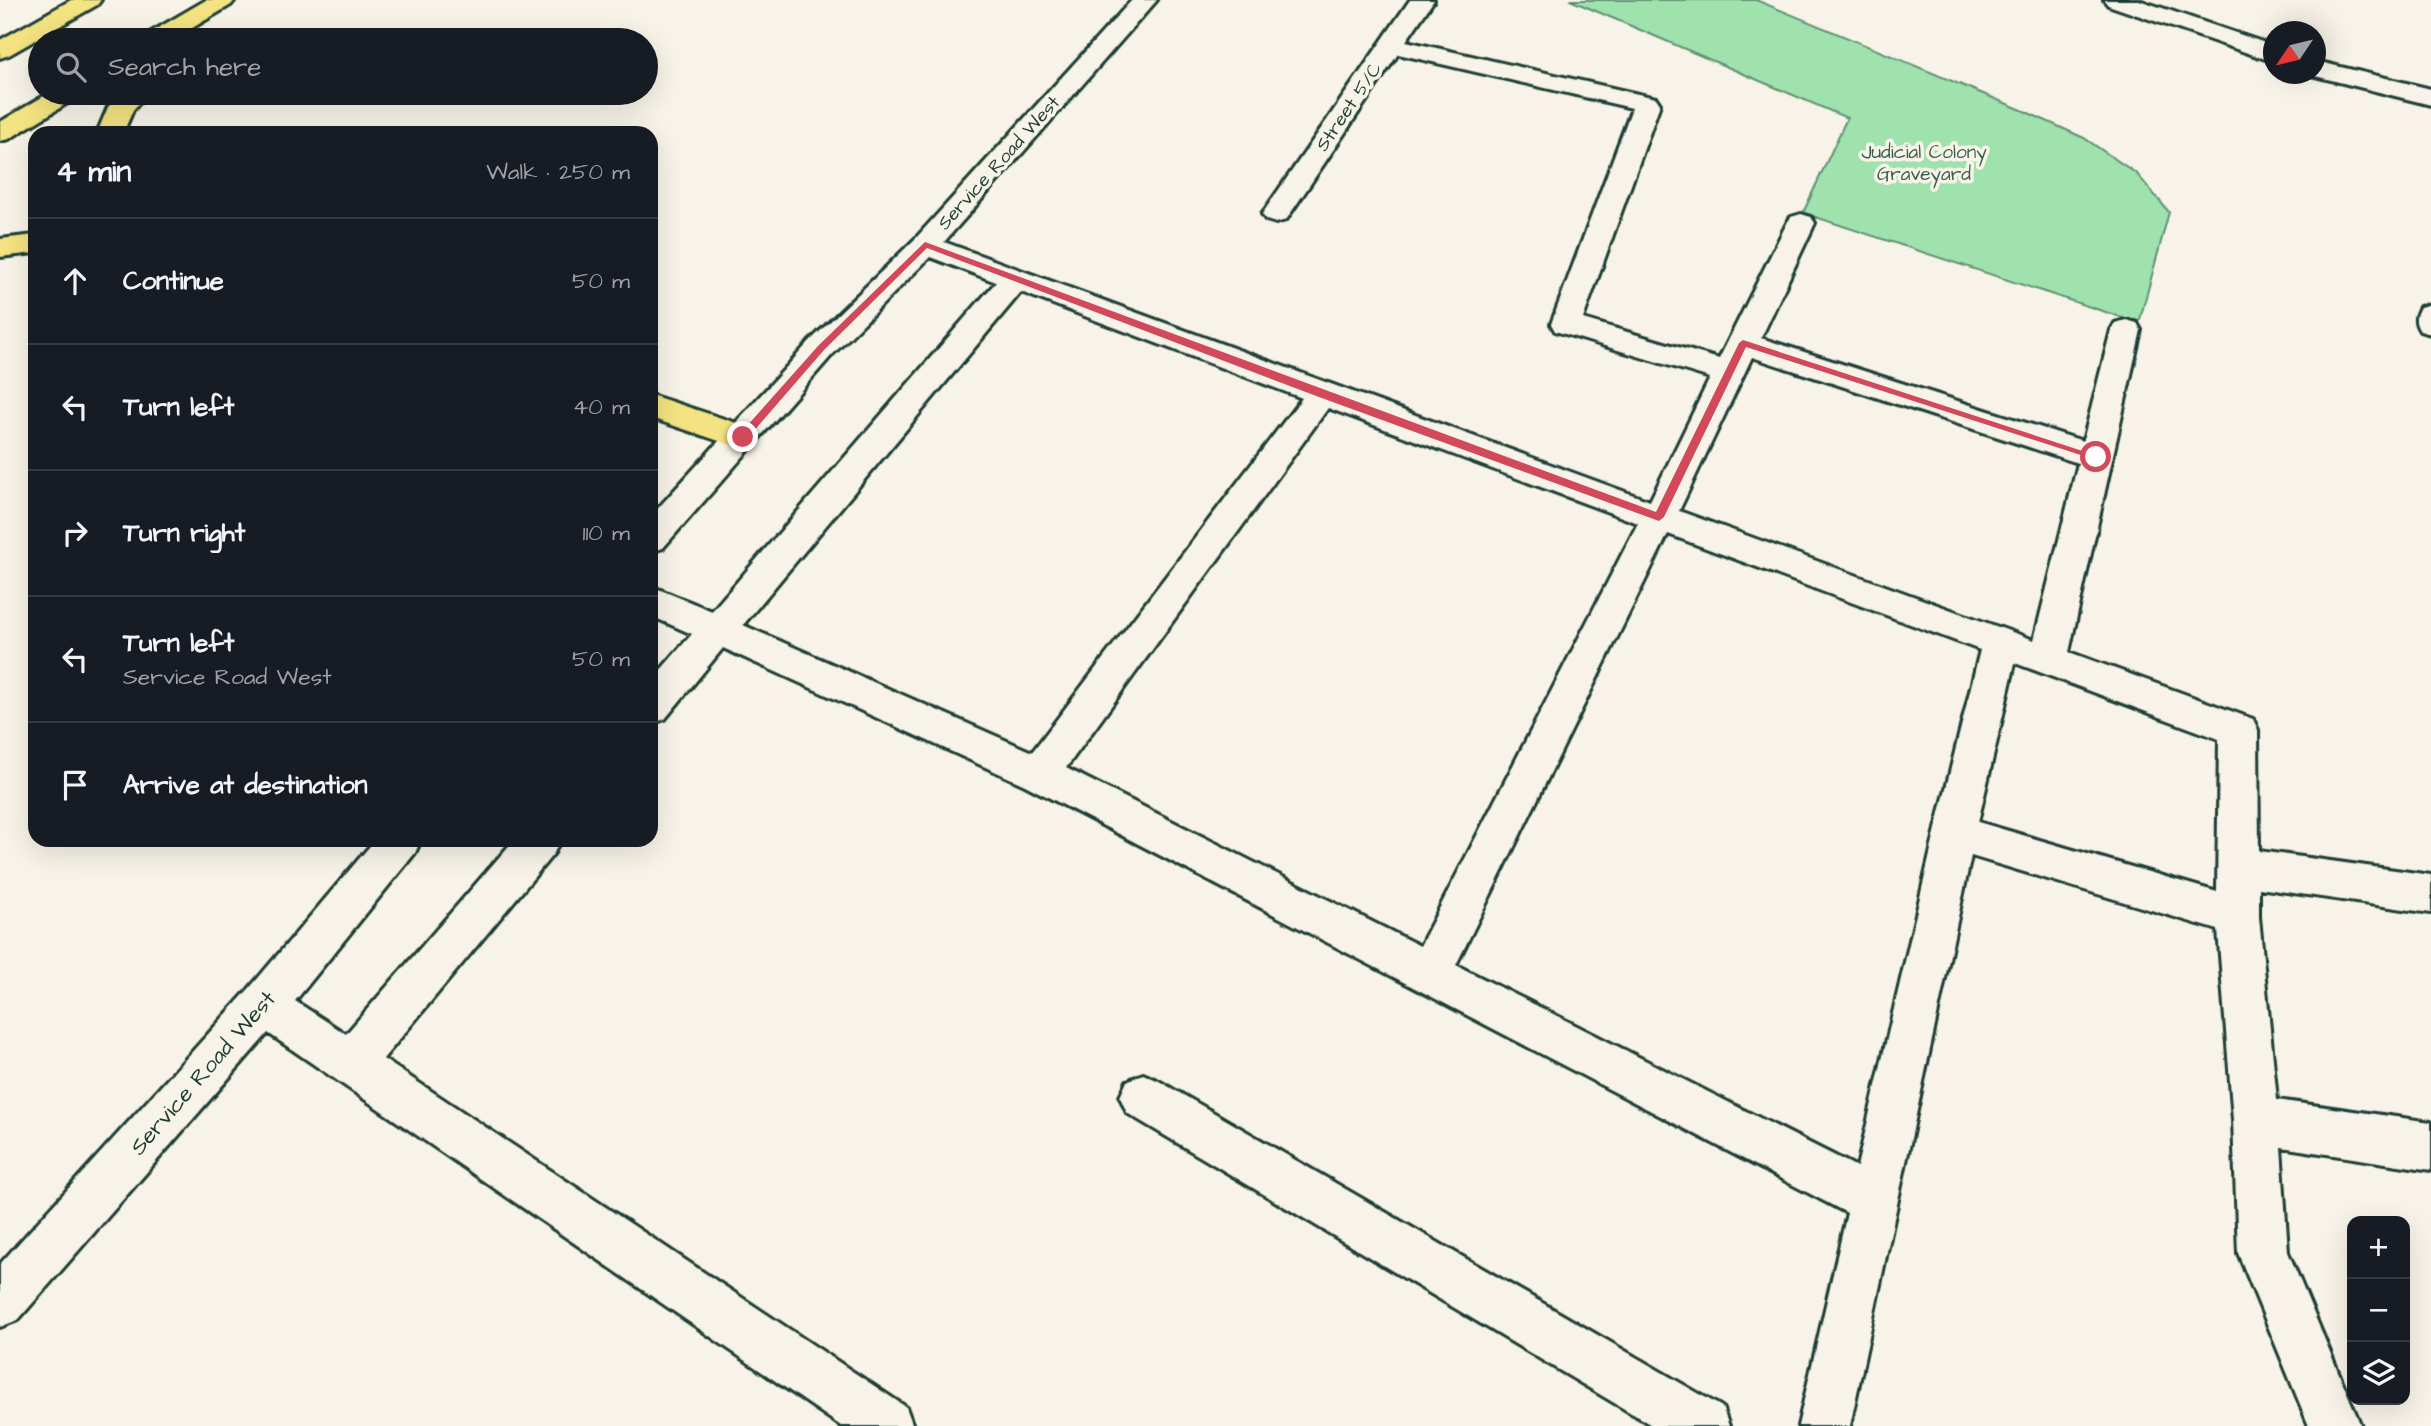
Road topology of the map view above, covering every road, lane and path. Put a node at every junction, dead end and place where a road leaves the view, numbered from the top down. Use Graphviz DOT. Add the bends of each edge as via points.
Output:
graph roads {
  1 [pos="89,0"];
  2 [pos="223,0"];
  3 [pos="248,0"];
  4 [pos="1145,0"];
  5 [pos="1422,0"];
  6 [pos="2130,2"];
  7 [pos="39,28"];
  8 [pos="175,28"];
  9 [pos="213,28"];
  10 [pos="28,34"];
  11 [pos="1391,45"];
  12 [pos="0,50"];
  13 [pos="2263,51"];
  14 [pos="2326,72"];
  15 [pos="2431,97"];
  16 [pos="47,105"];
  17 [pos="123,105"];
  18 [pos="113,126"];
  19 [pos="0,133"];
  20 [pos="1276,214"];
  21 [pos="1801,223"];
  22 [pos="28,244"];
  23 [pos="925,245"];
  24 [pos="0,248"];
  25 [pos="1015,279"];
  26 [pos="2431,314"];
  27 [pos="2431,324"];
  28 [pos="2126,330"];
  29 [pos="1736,358"];
  30 [pos="1322,394"];
  31 [pos="658,408"];
  32 [pos="743,437"];
  33 [pos="2096,457"];
  34 [pos="1659,517"];
  35 [pos="658,531"];
  36 [pos="658,603"];
  37 [pos="717,629"];
  38 [pos="2001,642"];
  39 [pos="2048,660"];
  40 [pos="658,700"];
  41 [pos="1038,773"];
  42 [pos="1955,833"];
  43 [pos="394,847"];
  44 [pos="533,847"];
  45 [pos="2240,867"];
  46 [pos="2431,894"];
  47 [pos="2238,917"];
  48 [pos="1429,972"];
  49 [pos="264,1005"];
  50 [pos="350,1064"];
  51 [pos="1143,1097"];
  52 [pos="2256,1120"];
  53 [pos="2431,1146"];
  54 [pos="1875,1202"];
  55 [pos="0,1302"];
  56 [pos="1829,1425"];
  57 [pos="887,1426"];
  58 [pos="1703,1426"];
  59 [pos="2334,1426"];
  1 -- 7 [label="highway"];
  2 -- 8 [label="highway"];
  3 -- 9 [label="highway"];
  4 -- 23 [label="street, Service Road West"];
  5 -- 11 [label="street, Street 5/C"];
  6 -- 13 [label="street"];
  10 -- 12 [label="highway"];
  11 -- 20 [label="street, Street 5/C"];
  11 -- 29 [label="street" via="1647,104 1566,324"];
  14 -- 15 [label="street"];
  16 -- 19 [label="highway"];
  17 -- 18 [label="highway"];
  21 -- 29 [label="street"];
  22 -- 24 [label="highway"];
  23 -- 25 [label="street"];
  23 -- 32 [label="street, Service Road West" via="821,348"];
  25 -- 30 [label="street"];
  25 -- 37 [label="street"];
  26 -- 27 [label="street"];
  28 -- 33 [label="street"];
  29 -- 33 [label="street"];
  29 -- 34 [label="street"];
  30 -- 34 [label="street"];
  30 -- 41 [label="street"];
  31 -- 32 [label="highway"];
  32 -- 35 [label="street, Service Road West"];
  33 -- 39 [label="street"];
  34 -- 38 [label="street"];
  34 -- 48 [label="street"];
  36 -- 37 [label="street"];
  37 -- 40 [label="street"];
  37 -- 41 [label="street"];
  38 -- 39 [label="street"];
  38 -- 42 [label="street"];
  39 -- 45 [label="street" via="2239,730"];
  41 -- 48 [label="street"];
  42 -- 47 [label="street"];
  42 -- 54 [label="street"];
  43 -- 49 [label="street, Service Road West"];
  44 -- 50 [label="street"];
  45 -- 46 [label="street"];
  45 -- 47 [label="street"];
  47 -- 52 [label="street"];
  48 -- 54 [label="street"];
  49 -- 50 [label="street"];
  49 -- 55 [label="street, Service Road West"];
  50 -- 57 [label="street"];
  51 -- 58 [label="street"];
  52 -- 53 [label="street"];
  52 -- 59 [label="street" via="2263,1253"];
  54 -- 56 [label="street"];
}
